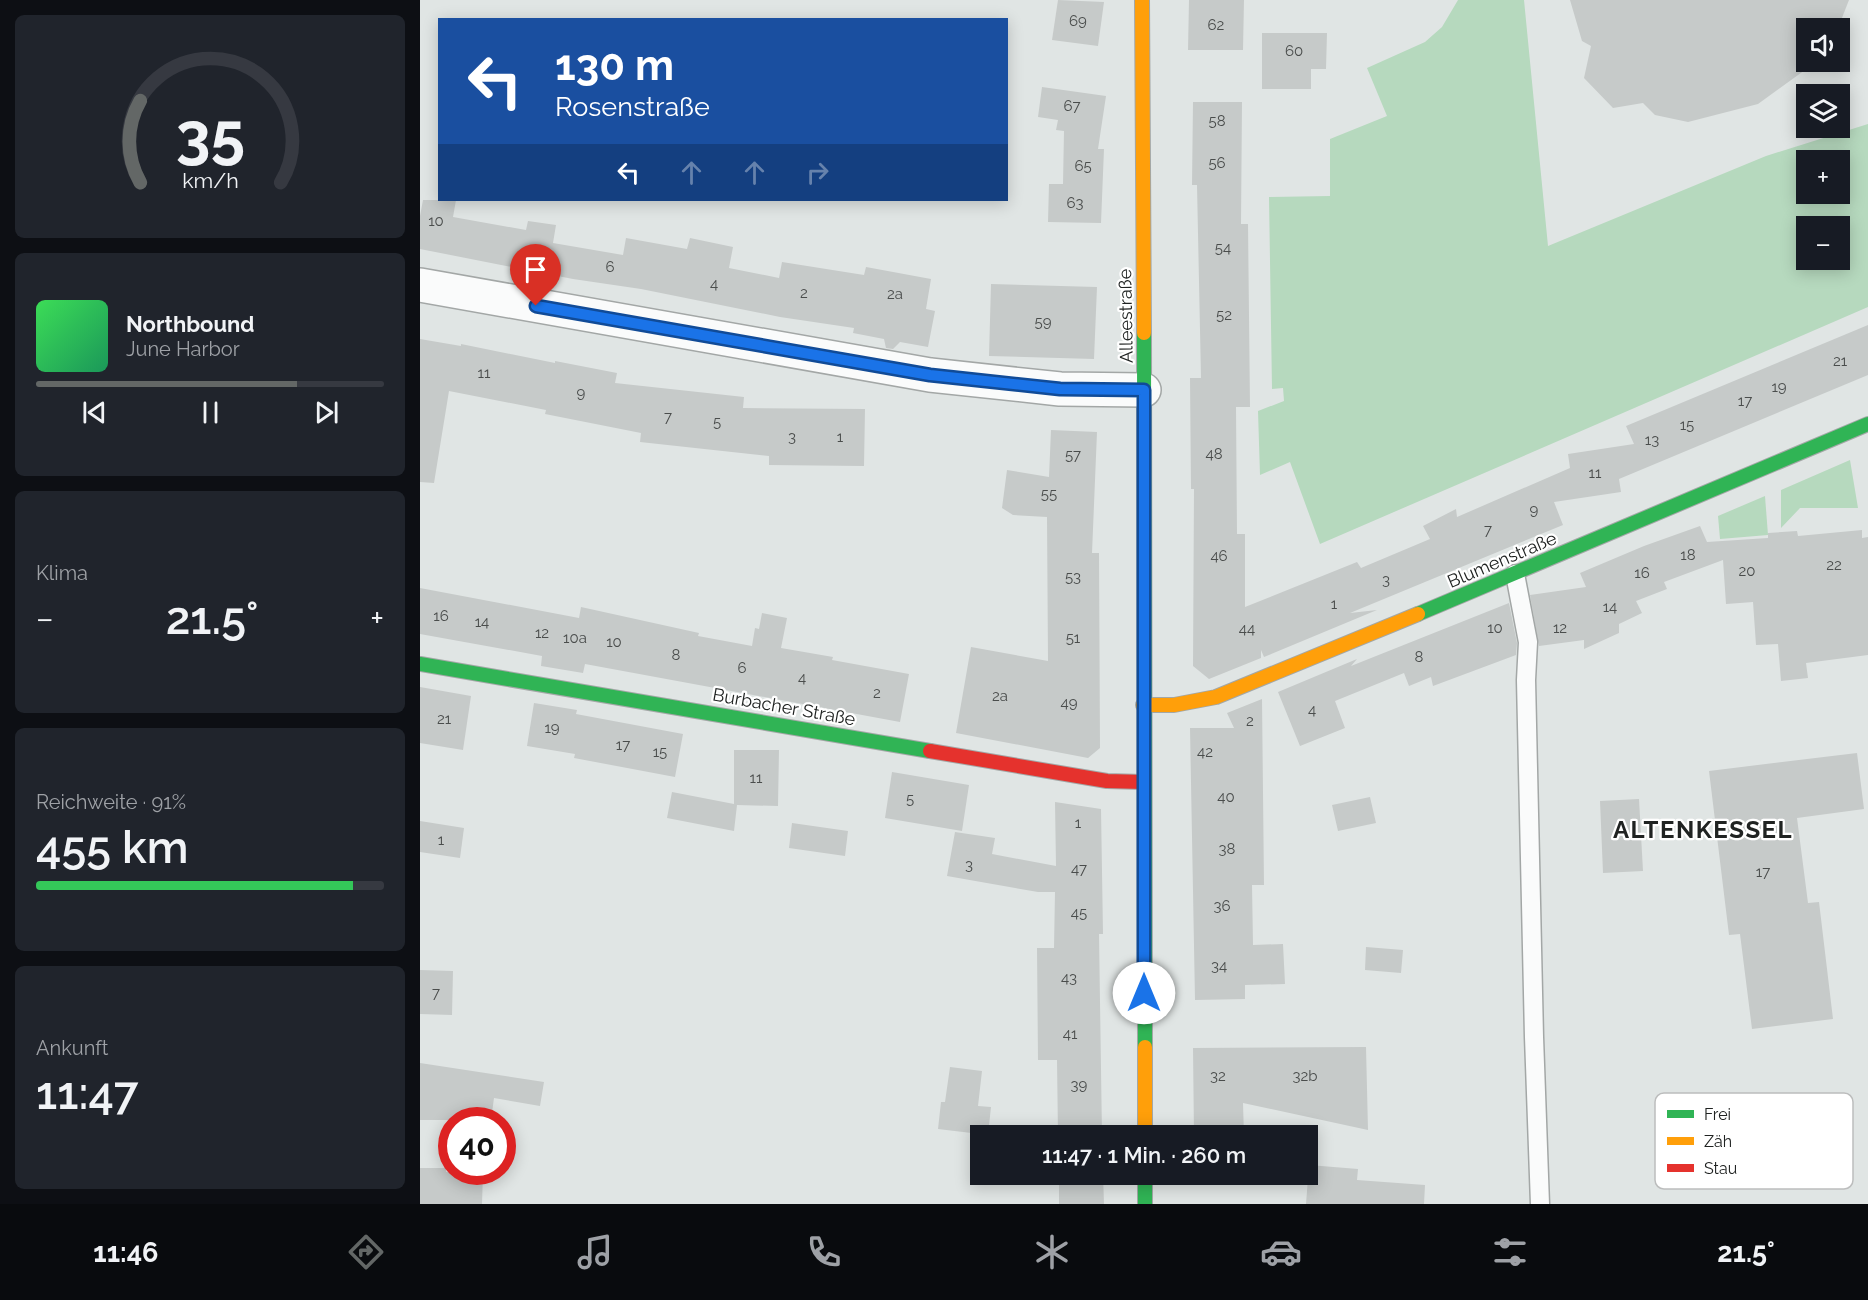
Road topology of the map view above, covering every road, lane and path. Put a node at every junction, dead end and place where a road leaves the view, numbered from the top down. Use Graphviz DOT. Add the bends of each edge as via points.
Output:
graph roads {
  1 [pos="1142,0"];
  2 [pos="420,285"];
  3 [pos="1144,390"];
  4 [pos="1868,424"];
  5 [pos="1515,574"];
  6 [pos="420,664"];
  7 [pos="1143,705"];
  8 [pos="1143,782"];
  9 [pos="1145,1125"];
  10 [pos="1145,1185"];
  11 [pos="1145,1204"];
  12 [pos="1540,1204"];
  1 -- 3 [label="street, Alleestraße"];
  2 -- 3 [label="street" via="930,375 1060,389"];
  3 -- 7 [label="street, Alleestraße"];
  4 -- 5 [label="street, Blumenstraße"];
  5 -- 7 [label="street, Blumenstraße" via="1216,697 1174,705"];
  5 -- 12 [label="lane" via="1528,642 1526,692"];
  6 -- 8 [label="street, Burbacher Straße" via="1107,781"];
  7 -- 8 [label="street, Alleestraße"];
  8 -- 9 [label="street, Alleestraße"];
  10 -- 11 [label="street"];
}
